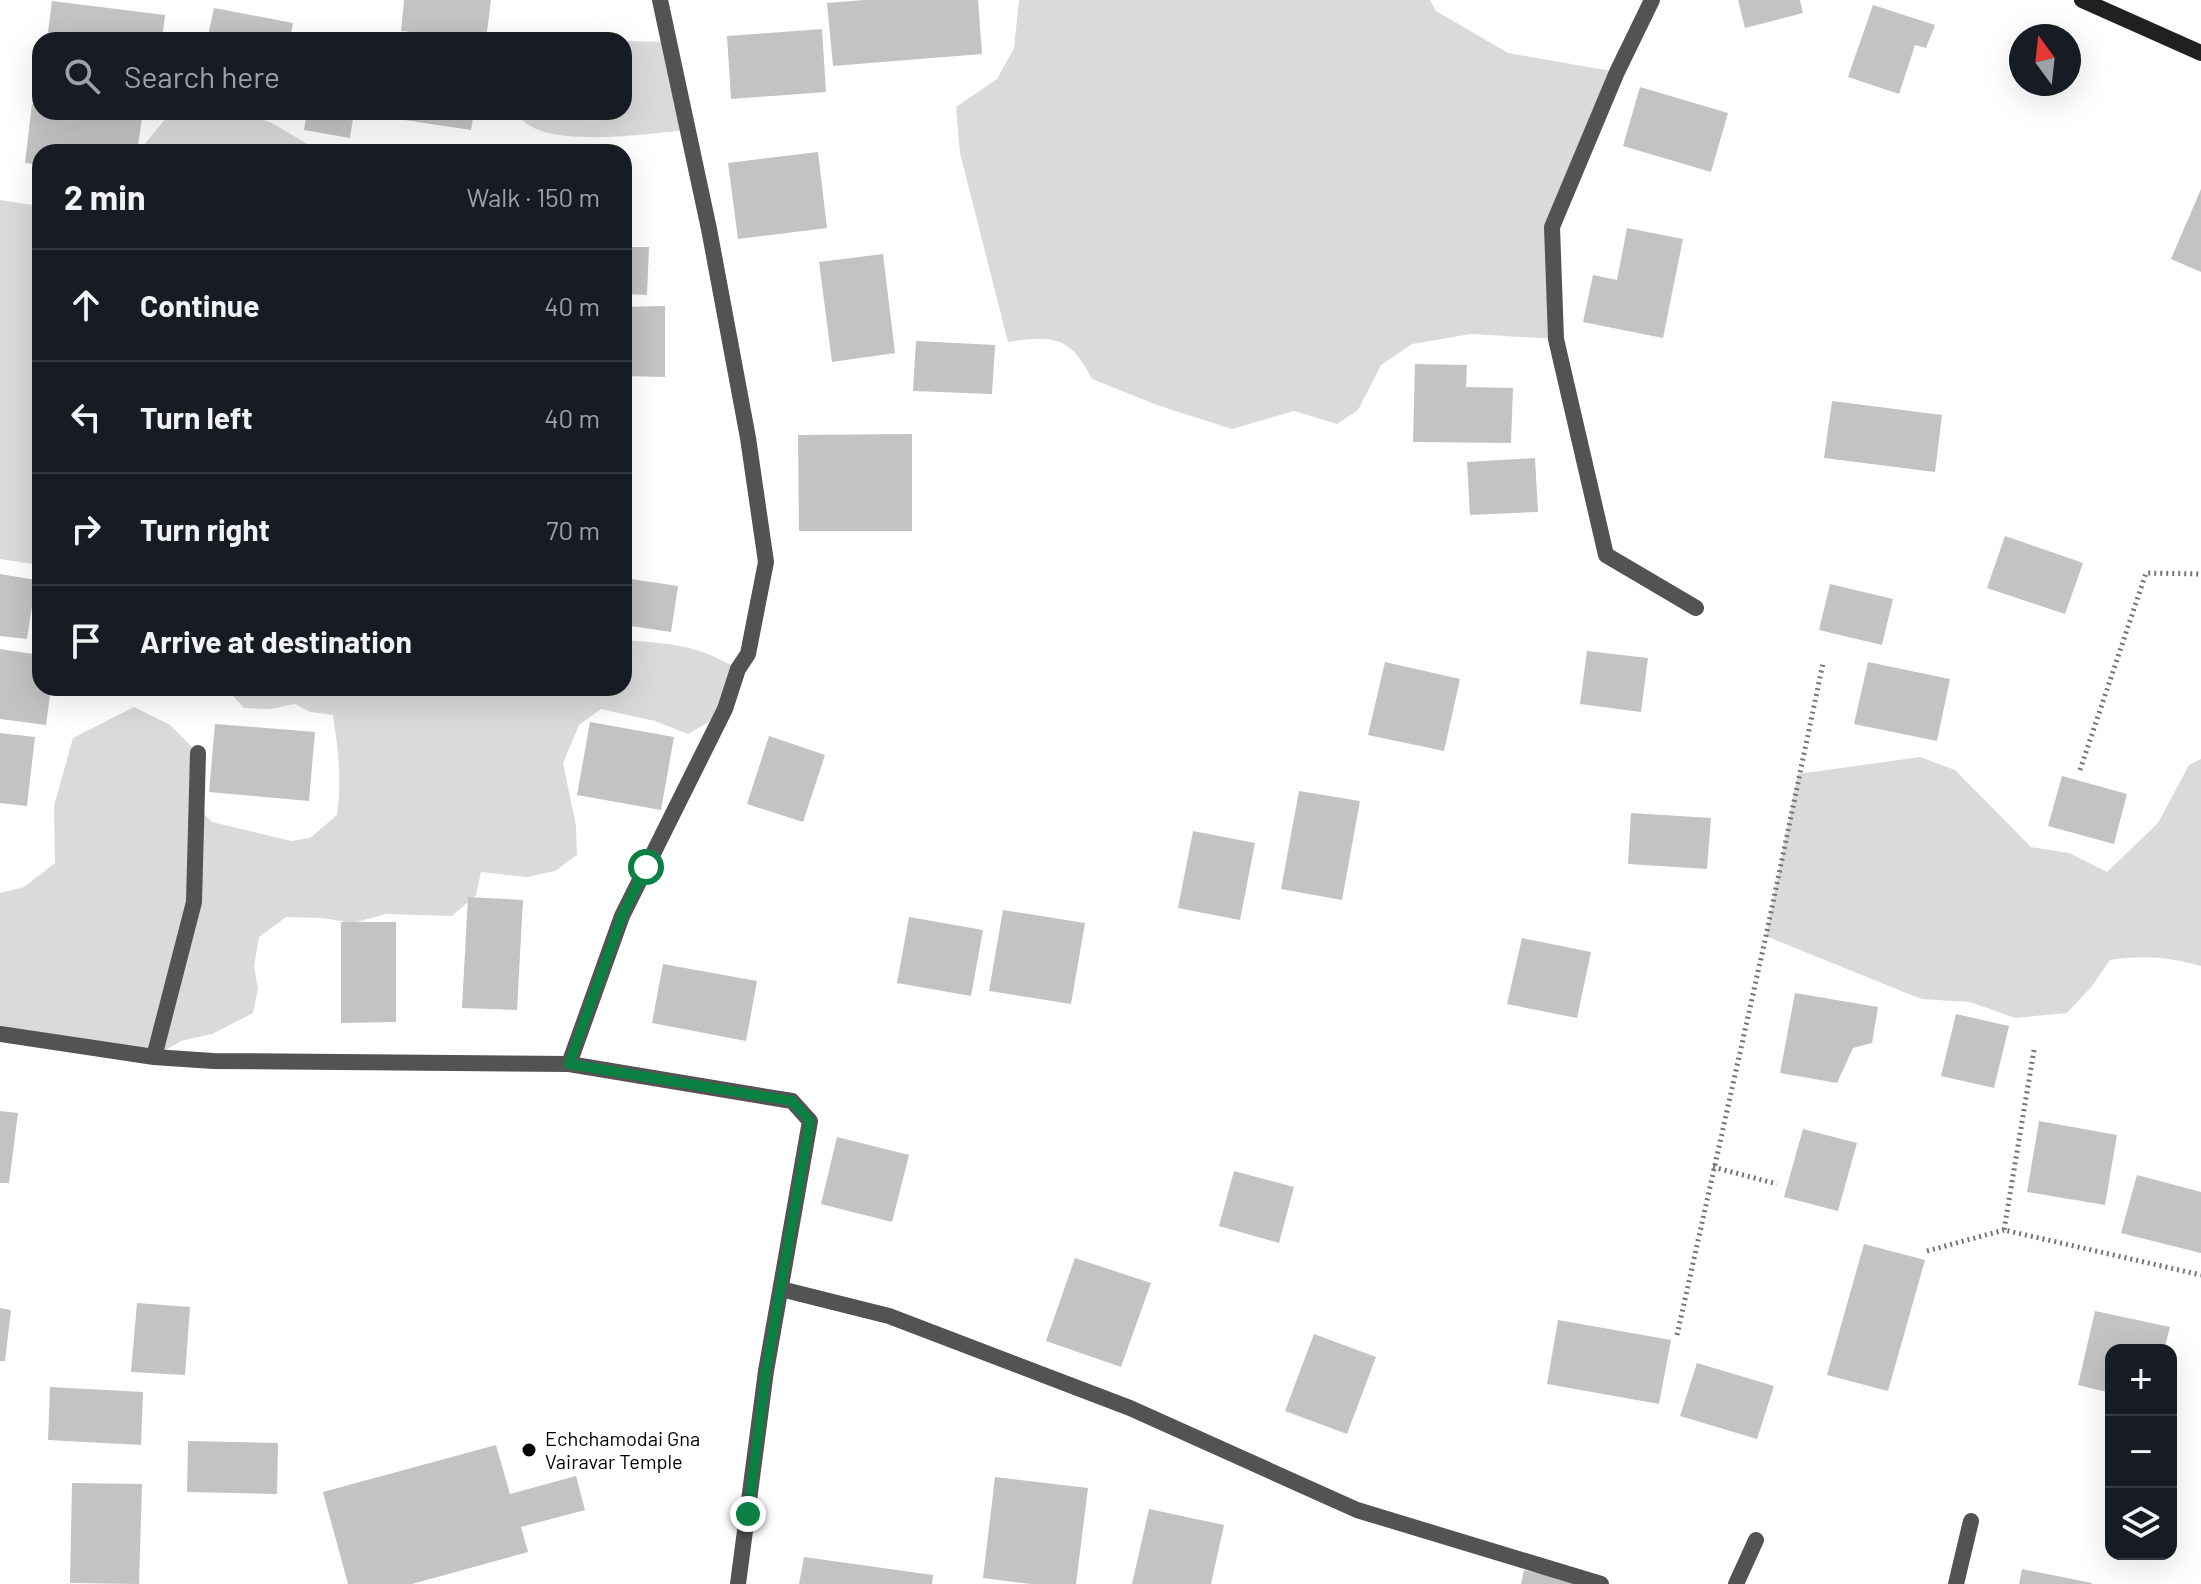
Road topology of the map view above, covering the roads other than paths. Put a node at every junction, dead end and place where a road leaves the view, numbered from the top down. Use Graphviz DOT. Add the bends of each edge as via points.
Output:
graph roads {
  1 [pos="660,0"];
  2 [pos="1652,0"];
  3 [pos="2094,2"];
  4 [pos="2201,53"];
  5 [pos="1696,608"];
  6 [pos="198,753"];
  7 [pos="0,1034"];
  8 [pos="154,1057"];
  9 [pos="569,1064"];
  10 [pos="781,1289"];
  11 [pos="1971,1521"];
  12 [pos="1756,1540"];
  13 [pos="738,1584"];
  14 [pos="1601,1584"];
  15 [pos="1736,1584"];
  16 [pos="1956,1584"];
  1 -- 9 [label="street" via="709,229 766,562 748,654 622,916"];
  2 -- 5 [label="street" via="1552,227 1556,339 1606,555"];
  3 -- 4 [label="main road"];
  6 -- 8 [label="street" via="194,902"];
  7 -- 8 [label="street"];
  8 -- 9 [label="street"];
  9 -- 10 [label="street" via="792,1101 810,1121"];
  10 -- 13 [label="street"];
  10 -- 14 [label="street" via="889,1316 1130,1408 1357,1510"];
  11 -- 16 [label="street"];
  12 -- 15 [label="street"];
}
